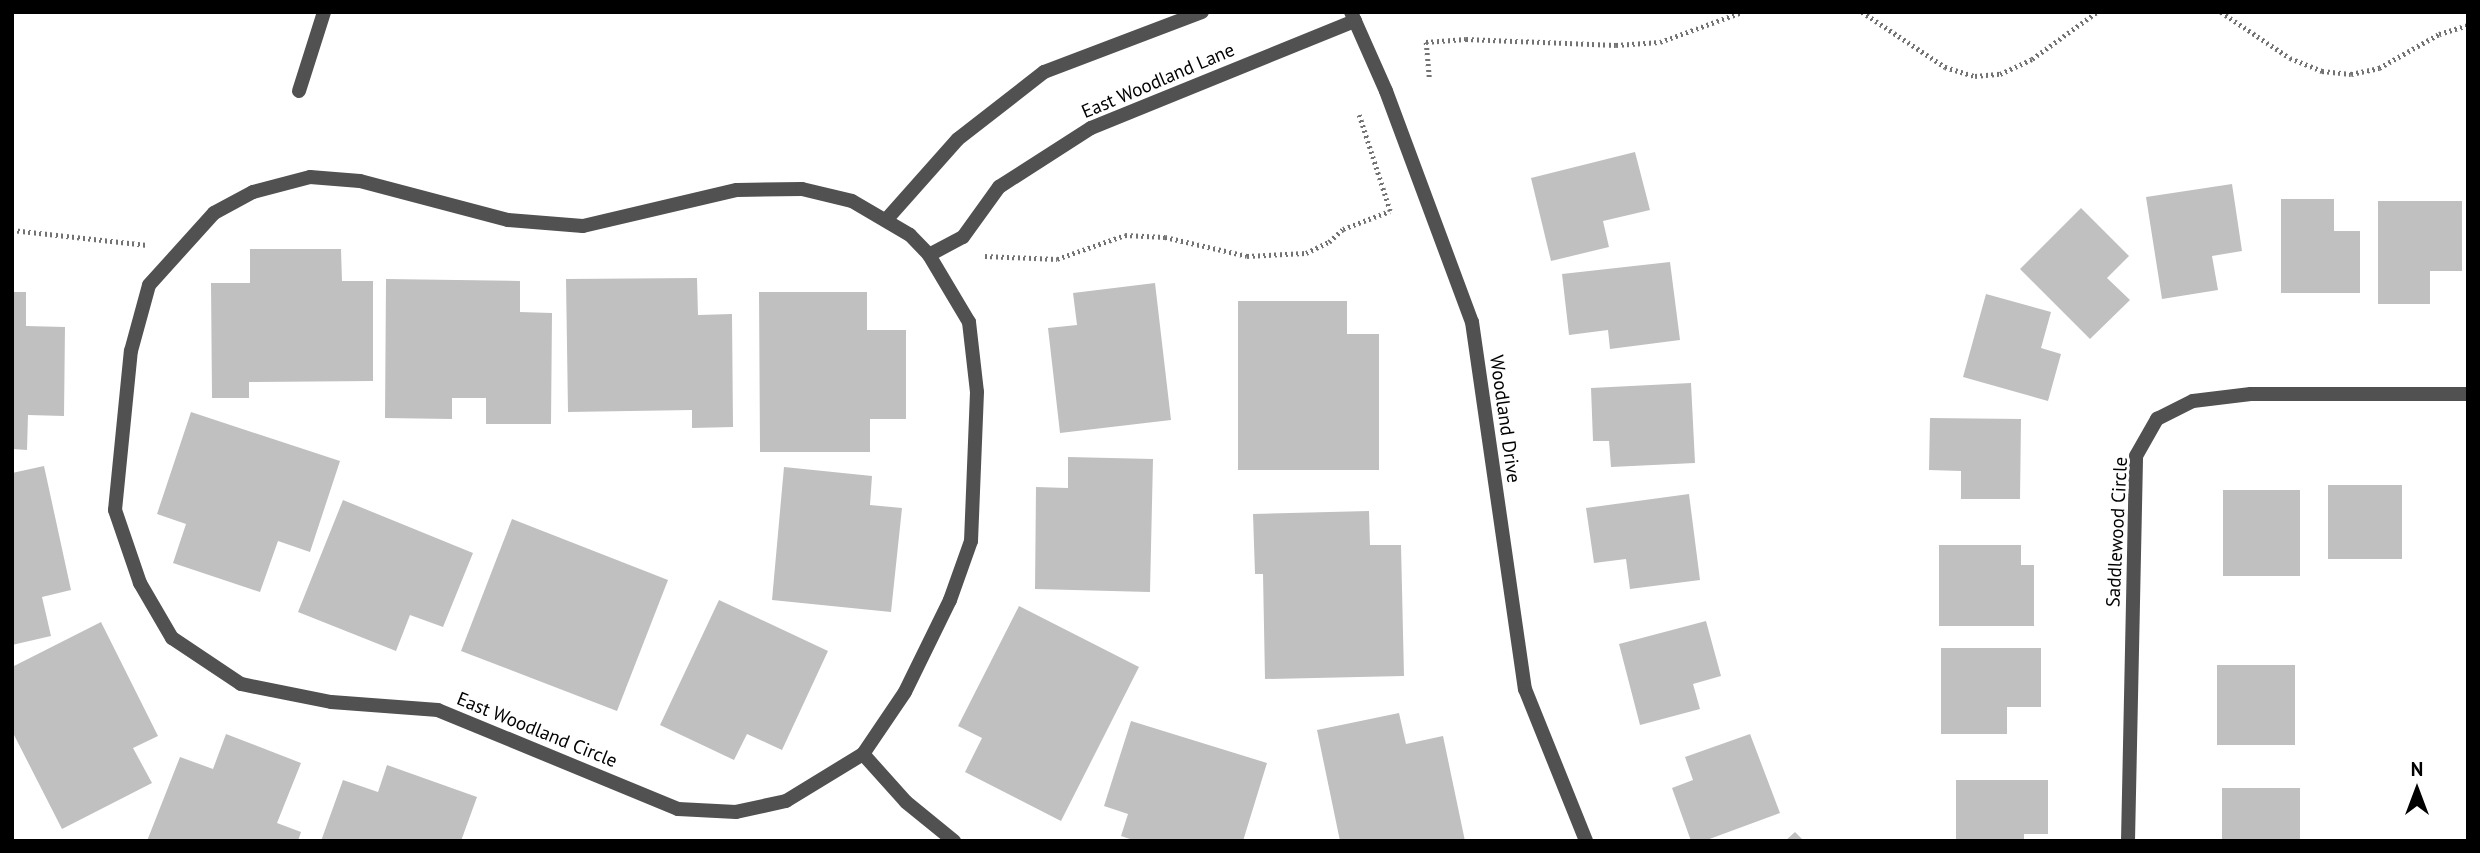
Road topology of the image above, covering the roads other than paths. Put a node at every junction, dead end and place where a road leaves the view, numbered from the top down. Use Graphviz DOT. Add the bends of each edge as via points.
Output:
graph roads {
  1 [pos="324,12"];
  2 [pos="1202,12"];
  3 [pos="1353,17"];
  4 [pos="299,91"];
  5 [pos="886,220"];
  6 [pos="929,255"];
  7 [pos="2468,394"];
  8 [pos="863,754"];
  9 [pos="954,841"];
  10 [pos="1586,841"];
  11 [pos="2128,841"];
  1 -- 4 [label="street"];
  2 -- 5 [label="street" via="1044,72 958,139"];
  3 -- 6 [label="street, East Woodland Lane" via="1091,128 999,187 963,237"];
  3 -- 10 [label="street, Woodland Drive" via="1472,322 1525,689"];
  5 -- 6 [label="street, East Woodland Circle" via="911,235"];
  5 -- 8 [label="street, East Woodland Circle" via="852,201 802,190 737,190 583,226 508,220 360,181 310,177 253,192 214,213 149,285 131,351 115,510 139,583 172,638 241,684 331,702 438,710 678,808 736,812 786,801"];
  6 -- 8 [label="street, East Woodland Circle" via="969,322 977,392 971,541 950,600 905,692"];
  7 -- 11 [label="street, Saddlewood Circle" via="2251,394 2193,401 2157,419 2136,456"];
  8 -- 9 [label="street" via="906,802"];
}
